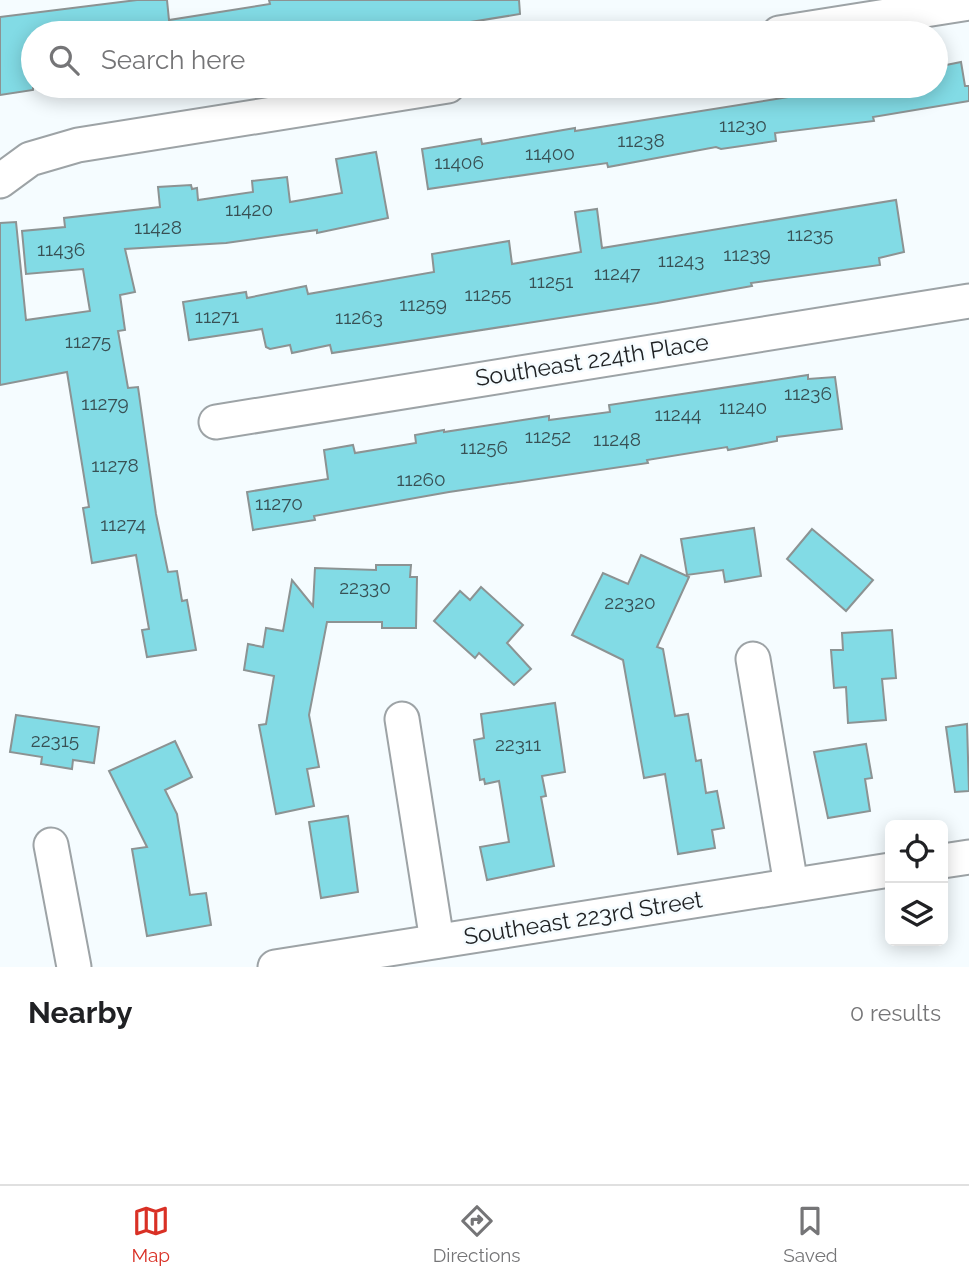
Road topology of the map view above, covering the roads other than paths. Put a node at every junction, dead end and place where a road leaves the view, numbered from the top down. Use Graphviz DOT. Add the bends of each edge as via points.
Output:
graph roads {
  1 [pos="969,3"];
  2 [pos="855,21"];
  3 [pos="373,98"];
  4 [pos="0,181"];
  5 [pos="969,301"];
  6 [pos="216,422"];
  7 [pos="753,659"];
  8 [pos="402,719"];
  9 [pos="51,845"];
  10 [pos="969,857"];
  11 [pos="948,860"];
  12 [pos="885,871"];
  13 [pos="791,885"];
  14 [pos="437,941"];
  15 [pos="74,967"];
  16 [pos="275,967"];
  1 -- 2 [label="street"];
  3 -- 4 [label="street" via="78,145 30,159"];
  5 -- 6 [label="street, Southeast 224th Place"];
  7 -- 13 [label="street"];
  8 -- 14 [label="street"];
  9 -- 15 [label="street"];
  10 -- 11 [label="street"];
  12 -- 13 [label="street, Southeast 223rd Street"];
  13 -- 14 [label="street, Southeast 223rd Street"];
  14 -- 16 [label="street, Southeast 223rd Street"];
}
